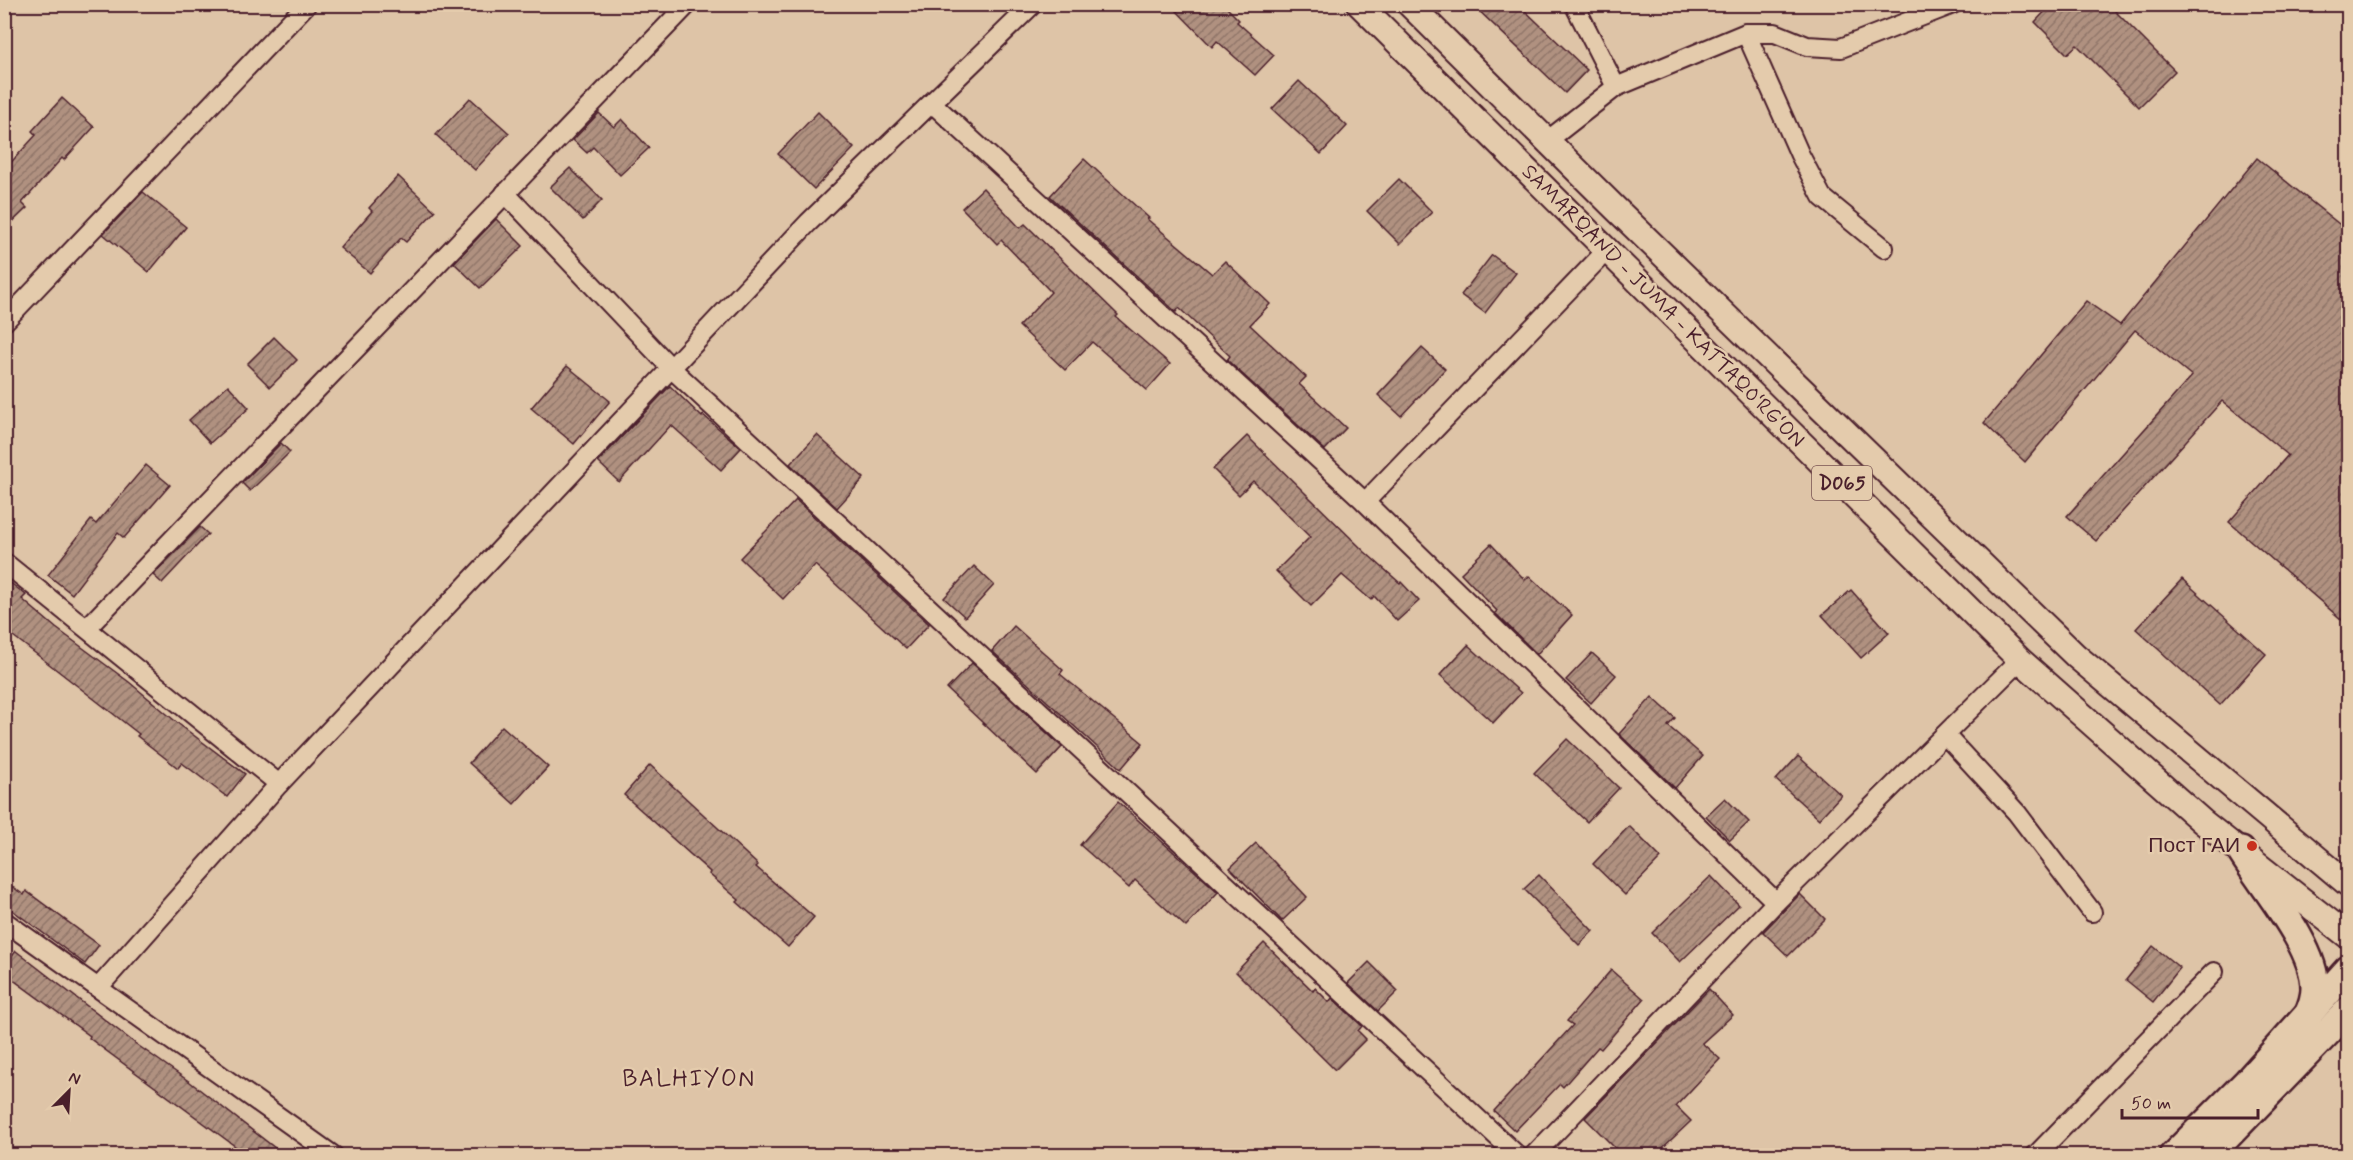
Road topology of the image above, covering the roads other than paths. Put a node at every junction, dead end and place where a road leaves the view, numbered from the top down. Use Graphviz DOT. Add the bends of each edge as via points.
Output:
graph roads {
  1 [pos="308,4"];
  2 [pos="688,4"];
  3 [pos="1033,4"];
  4 [pos="1359,4"];
  5 [pos="1409,4"];
  6 [pos="1575,4"];
  7 [pos="1953,4"];
  8 [pos="1746,33"];
  9 [pos="1616,87"];
  10 [pos="932,103"];
  11 [pos="1547,141"];
  12 [pos="505,193"];
  13 [pos="1884,248"];
  14 [pos="1607,250"];
  15 [pos="4,322"];
  16 [pos="672,369"];
  17 [pos="1365,502"];
  18 [pos="4,562"];
  19 [pos="87,628"];
  20 [pos="2020,660"];
  21 [pos="1945,735"];
  22 [pos="279,784"];
  23 [pos="2241,851"];
  24 [pos="2349,884"];
  25 [pos="1776,902"];
  26 [pos="2092,912"];
  27 [pos="4,921"];
  28 [pos="2349,936"];
  29 [pos="2349,970"];
  30 [pos="2214,972"];
  31 [pos="98,988"];
  32 [pos="2349,1011"];
  33 [pos="2327,1026"];
  34 [pos="334,1155"];
  35 [pos="1518,1155"];
  36 [pos="1533,1155"];
  37 [pos="2035,1155"];
  38 [pos="2173,1155"];
  39 [pos="2208,1155"];
  1 -- 15 [label="street"];
  2 -- 12 [label="street"];
  3 -- 10 [label="street"];
  4 -- 14 [label="main road, SAMARQAND - JUMA - KATTAQO‘RG‘ON / D065"];
  5 -- 11 [label="main road, SAMARQAND - JUMA - KATTAQO‘RG‘ON / D065"];
  6 -- 9 [label="street"];
  7 -- 8 [label="street" via="1840,48 1807,46 1775,33"];
  8 -- 9 [label="street"];
  8 -- 13 [label="street" via="1822,197"];
  9 -- 11 [label="street"];
  10 -- 16 [label="street" via="808,223"];
  10 -- 17 [label="street"];
  11 -- 24 [label="main road, SAMARQAND - JUMA - KATTAQO‘RG‘ON / D065" via="2076,656"];
  12 -- 16 [label="street"];
  12 -- 19 [label="street"];
  14 -- 17 [label="street"];
  14 -- 20 [label="main road, SAMARQAND - JUMA - KATTAQO‘RG‘ON / D065"];
  16 -- 22 [label="street"];
  16 -- 35 [label="street"];
  17 -- 25 [label="street"];
  18 -- 19 [label="street"];
  19 -- 22 [label="street"];
  20 -- 21 [label="street"];
  20 -- 23 [label="main road, SAMARQAND - JUMA - KATTAQO‘RG‘ON / D065"];
  21 -- 25 [label="street"];
  21 -- 26 [label="street" via="2017,813"];
  22 -- 31 [label="street"];
  23 -- 28 [label="main road, SAMARQAND - JUMA - KATTAQO‘RG‘ON / D065"];
  23 -- 33 [label="highway" via="2307,956 2315,987 2314,1000"];
  25 -- 36 [label="street"];
  27 -- 31 [label="street"];
  29 -- 33 [label="highway"];
  30 -- 37 [label="street"];
  31 -- 34 [label="street"];
  32 -- 33 [label="highway"];
  33 -- 38 [label="highway" via="2247,1082"];
  33 -- 39 [label="highway"];
}
